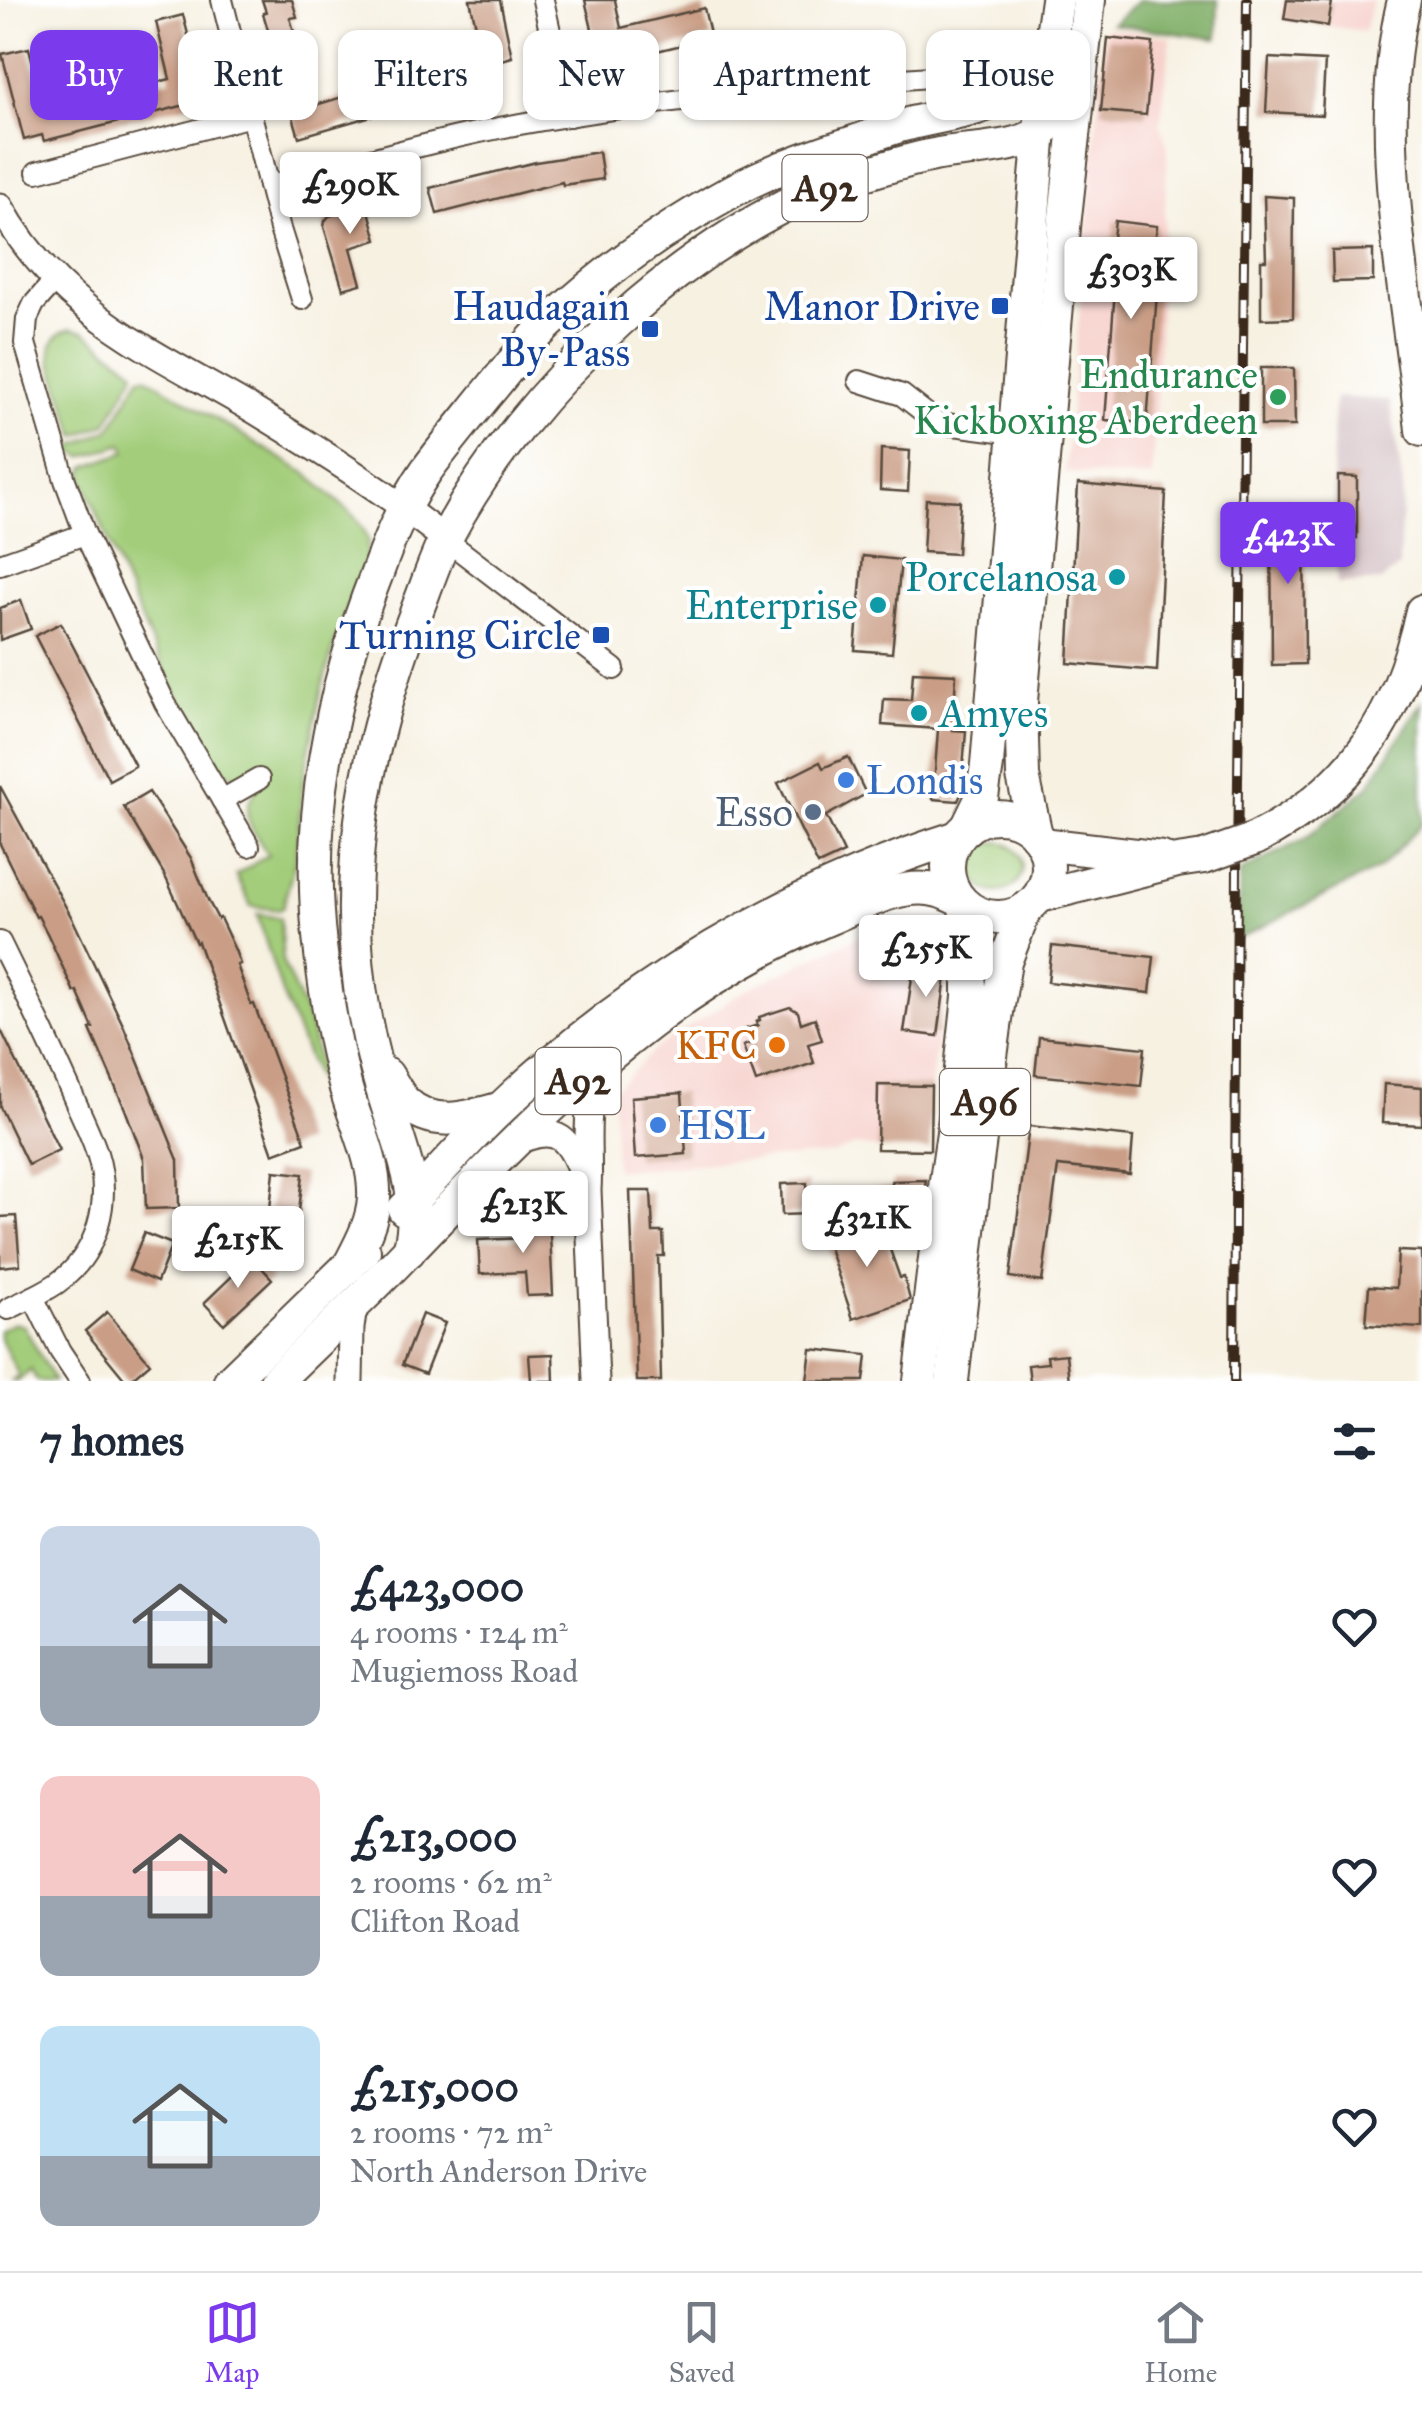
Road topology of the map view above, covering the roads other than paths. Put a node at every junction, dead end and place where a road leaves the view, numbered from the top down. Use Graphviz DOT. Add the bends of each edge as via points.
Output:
graph roads {
  1 [pos="222,0"];
  2 [pos="543,0"];
  3 [pos="1057,0"];
  4 [pos="1089,0"];
  5 [pos="1409,6"];
  6 [pos="230,30"];
  7 [pos="550,30"];
  8 [pos="1066,30"];
  9 [pos="1072,30"];
  10 [pos="926,77"];
  11 [pos="659,102"];
  12 [pos="236,120"];
  13 [pos="252,120"];
  14 [pos="548,120"];
  15 [pos="926,120"];
  16 [pos="1043,120"];
  17 [pos="1062,120"];
  18 [pos="1039,133"];
  19 [pos="991,147"];
  20 [pos="37,172"];
  21 [pos="269,186"];
  22 [pos="0,206"];
  23 [pos="1032,216"];
  24 [pos="55,280"];
  25 [pos="302,299"];
  26 [pos="1416,324"];
  27 [pos="859,381"];
  28 [pos="1422,430"];
  29 [pos="1015,432"];
  30 [pos="404,507"];
  31 [pos="85,534"];
  32 [pos="445,540"];
  33 [pos="0,564"];
  34 [pos="1422,611"];
  35 [pos="614,668"];
  36 [pos="259,779"];
  37 [pos="222,800"];
  38 [pos="963,832"];
  39 [pos="1039,839"];
  40 [pos="249,846"];
  41 [pos="1191,859"];
  42 [pos="962,902"];
  43 [pos="1032,903"];
  44 [pos="2,951"];
  45 [pos="372,1050"];
  46 [pos="612,1053"];
  47 [pos="500,1108"];
  48 [pos="510,1145"];
  49 [pos="588,1190"];
  50 [pos="413,1199"];
  51 [pos="409,1251"];
  52 [pos="350,1266"];
  53 [pos="33,1297"];
  54 [pos="354,1306"];
  55 [pos="8,1308"];
  56 [pos="80,1381"];
  57 [pos="230,1381"];
  58 [pos="276,1381"];
  59 [pos="350,1381"];
  60 [pos="596,1381"];
  61 [pos="920,1381"];
  62 [pos="952,1381"];
  1 -- 6 [label="street"];
  2 -- 7 [label="street"];
  3 -- 8 [label="main road"];
  4 -- 9 [label="main road"];
  5 -- 26 [label="main road" via="1393,51 1390,140"];
  10 -- 11 [label="street"];
  12 -- 20 [label="street"];
  13 -- 21 [label="street"];
  14 -- 21 [label="street"];
  15 -- 30 [label="main road, A92" via="800,159 734,190 604,276 520,352"];
  16 -- 18 [label="main road"];
  17 -- 39 [label="main road" via="1020,736"];
  18 -- 19 [label="main road, A92"];
  18 -- 23 [label="main road"];
  19 -- 23 [label="main road" via="1010,168"];
  19 -- 32 [label="main road, A92" via="931,155 816,191 702,256 615,325 538,404"];
  21 -- 25 [label="street"];
  22 -- 24 [label="street"];
  23 -- 29 [label="main road"];
  24 -- 30 [label="street" via="117,331"];
  24 -- 31 [label="street" via="34,304 25,344"];
  26 -- 28 [label="main road"];
  27 -- 29 [label="street" via="902,394 938,423"];
  29 -- 38 [label="main road" via="987,765 982,797"];
  30 -- 32 [label="street"];
  30 -- 52 [label="main road, A92" via="359,619 320,795 320,946 344,1082 374,1184 371,1216"];
  31 -- 33 [label="street"];
  31 -- 37 [label="street" via="165,703"];
  32 -- 35 [label="street"];
  32 -- 45 [label="main road, A92" via="393,676 362,806 355,924"];
  34 -- 41 [label="main road, A92, bridge" via="1404,676 1377,732 1346,774 1255,839"];
  36 -- 37 [label="street"];
  37 -- 40 [label="street"];
  38 -- 39 [label="main road, A92" via="988,818 1006,818"];
  38 -- 42 [label="main road" via="948,868"];
  38 -- 47 [label="main road, A92" via="842,881 676,968"];
  39 -- 41 [label="main road, A92"];
  39 -- 43 [label="main road" via="1048,870"];
  41 -- 43 [label="main road, A92"];
  42 -- 43 [label="main road, A92" via="994,918"];
  42 -- 46 [label="main road, A92" via="937,890 897,892 794,932 712,979"];
  42 -- 61 [label="main road, A96" via="969,997"];
  43 -- 62 [label="main road, A96" via="1005,962"];
  44 -- 53 [label="street" via="35,1009 97,1154 102,1184 102,1213 82,1259"];
  45 -- 47 [label="main road" via="403,1100 420,1112 449,1120"];
  45 -- 50 [label="main road"];
  46 -- 48 [label="main road, A92"];
  46 -- 49 [label="street" via="591,1094"];
  47 -- 50 [label="main road, A92"];
  48 -- 49 [label="street" via="534,1134 563,1139"];
  48 -- 51 [label="main road, A92"];
  49 -- 60 [label="street"];
  50 -- 51 [label="main road"];
  50 -- 52 [label="main road, A92"];
  51 -- 54 [label="main road, A92"];
  52 -- 57 [label="main road, A92"];
  53 -- 55 [label="street"];
  53 -- 56 [label="street"];
  54 -- 58 [label="main road, A92"];
  54 -- 59 [label="street"];
}
